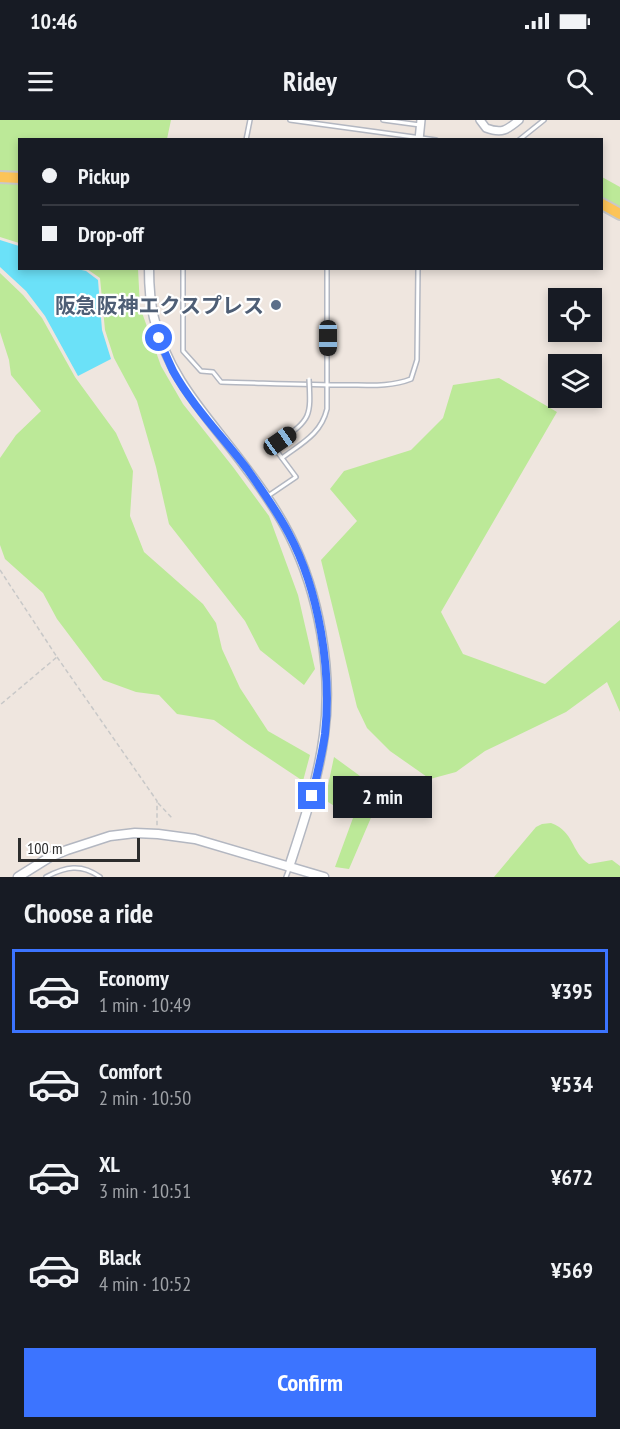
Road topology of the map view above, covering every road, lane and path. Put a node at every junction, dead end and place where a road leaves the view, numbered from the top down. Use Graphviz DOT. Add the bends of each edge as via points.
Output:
graph roads {
  1 [pos="250,120"];
  2 [pos="290,120"];
  3 [pos="384,120"];
  4 [pos="480,120"];
  5 [pos="519,120"];
  6 [pos="544,120"];
  7 [pos="421,123"];
  8 [pos="246,138"];
  9 [pos="419,138"];
  10 [pos="522,138"];
  11 [pos="0,177"];
  12 [pos="18,178"];
  13 [pos="603,205"];
  14 [pos="620,214"];
  15 [pos="149,270"];
  16 [pos="183,270"];
  17 [pos="327,270"];
  18 [pos="418,270"];
  19 [pos="309,380"];
  20 [pos="328,385"];
  21 [pos="282,458"];
  22 [pos="267,498"];
  23 [pos="0,570"];
  24 [pos="57,657"];
  25 [pos="0,705"];
  26 [pos="157,801"];
  27 [pos="172,818"];
  28 [pos="158,834"];
  29 [pos="290,867"];
  30 [pos="18,877"];
  31 [pos="46,877"];
  32 [pos="100,877"];
  33 [pos="286,877"];
  34 [pos="324,877"];
  1 -- 8 [label="lane"];
  2 -- 9 [label="lane"];
  3 -- 7 [label="lane"];
  4 -- 5 [label="street" via="486,128 499,131"];
  6 -- 10 [label="lane"];
  7 -- 9 [label="street"];
  11 -- 12 [label="main road"];
  13 -- 14 [label="main road"];
  15 -- 22 [label="street" via="153,316 174,372"];
  16 -- 20 [label="lane" via="183,351 201,371 213,372 221,382"];
  17 -- 20 [label="lane"];
  18 -- 20 [label="lane" via="417,360 411,379 379,385"];
  19 -- 21 [label="lane, bridge" via="306,419 273,446"];
  20 -- 21 [label="lane" via="324,421"];
  21 -- 22 [label="lane" via="296,477"];
  22 -- 29 [label="street" via="300,556 320,625 326,675 327,705 320,764"];
  23 -- 24 [label="path"];
  24 -- 25 [label="path"];
  24 -- 26 [label="path"];
  26 -- 27 [label="path"];
  26 -- 28 [label="path"];
  28 -- 29 [label="street" via="195,839"];
  28 -- 30 [label="street" via="99,839 58,854"];
  29 -- 33 [label="lane"];
  29 -- 34 [label="street"];
  31 -- 32 [label="lane" via="57,871 82,868"];
}
